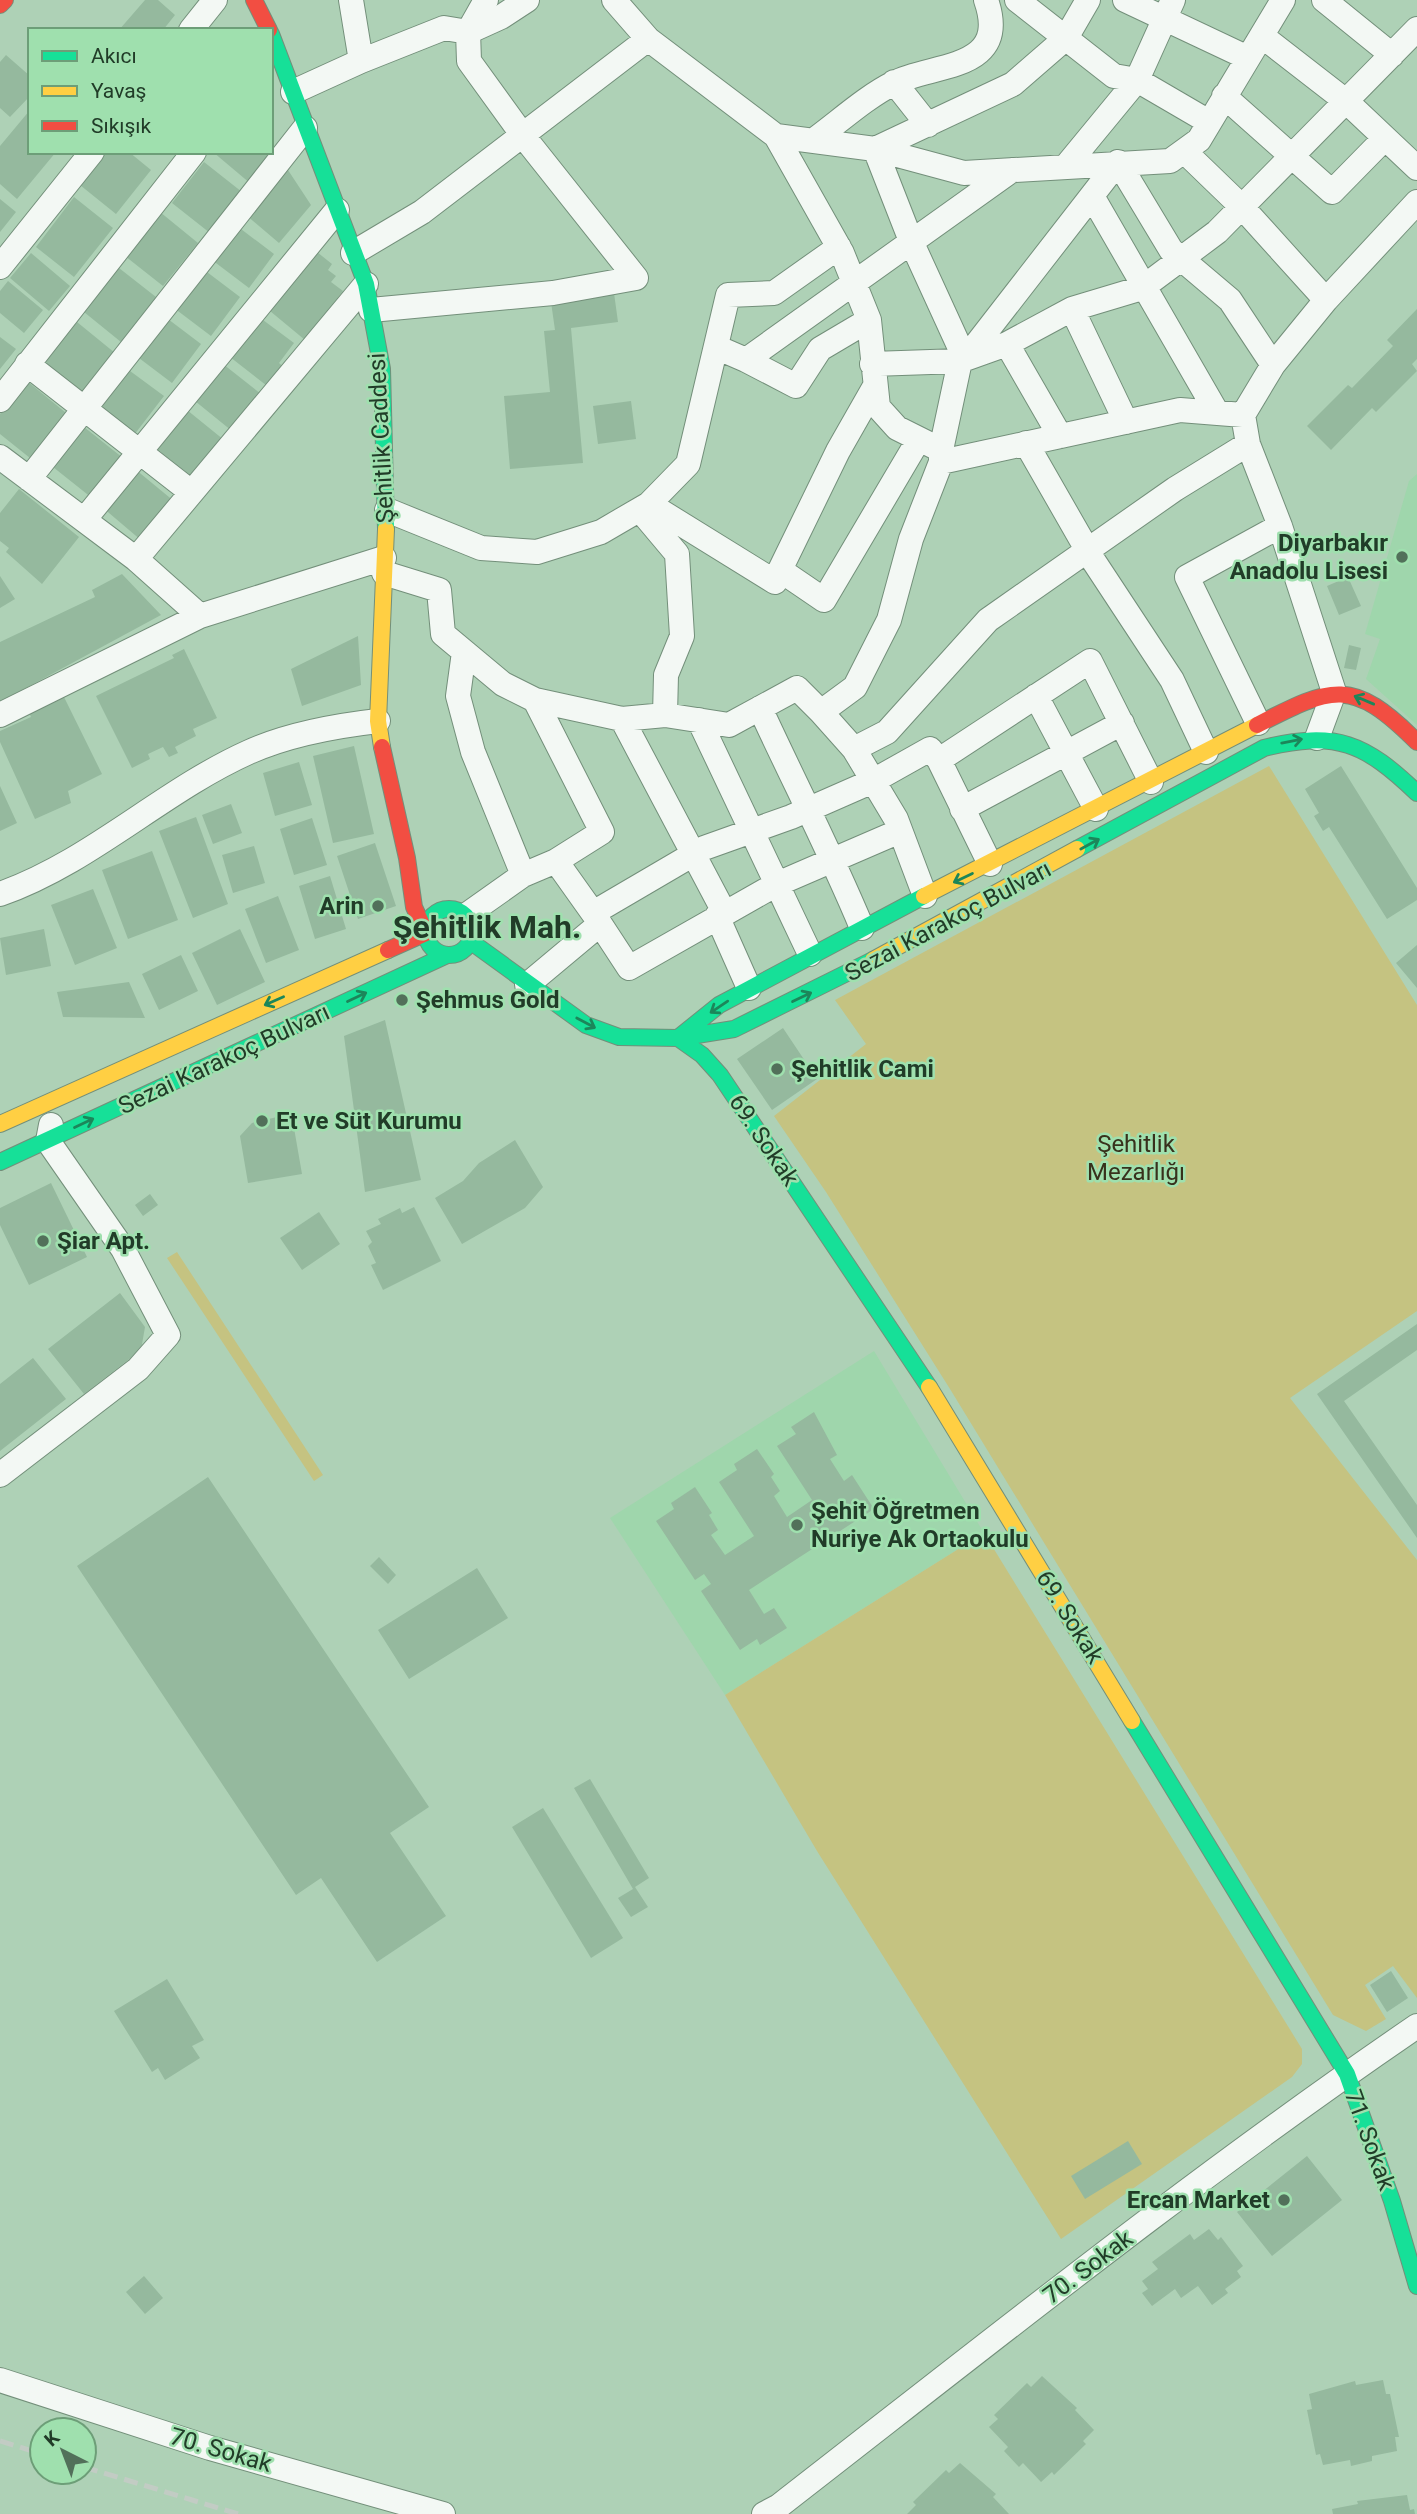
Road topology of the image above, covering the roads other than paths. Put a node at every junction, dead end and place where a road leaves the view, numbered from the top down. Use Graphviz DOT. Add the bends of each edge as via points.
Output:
graph roads {
  1 [pos="5,0"];
  2 [pos="215,0"];
  3 [pos="254,0"];
  4 [pos="351,0"];
  5 [pos="486,0"];
  6 [pos="527,0"];
  7 [pos="614,0"];
  8 [pos="986,0"];
  9 [pos="1017,0"];
  10 [pos="1088,0"];
  11 [pos="1125,0"];
  12 [pos="1283,0"];
  13 [pos="1324,0"];
  14 [pos="0,5"];
  15 [pos="1169,9"];
  16 [pos="193,28"];
  17 [pos="266,28"];
  18 [pos="1417,29"];
  19 [pos="468,32"];
  20 [pos="1262,36"];
  21 [pos="1066,38"];
  22 [pos="648,39"];
  23 [pos="273,43"];
  24 [pos="1392,55"];
  25 [pos="1248,58"];
  26 [pos="361,61"];
  27 [pos="1137,80"];
  28 [pos="894,82"];
  29 [pos="293,92"];
  30 [pos="1224,96"];
  31 [pos="1347,102"];
  32 [pos="1209,122"];
  33 [pos="928,125"];
  34 [pos="305,128"];
  35 [pos="776,136"];
  36 [pos="524,137"];
  37 [pos="1385,138"];
  38 [pos="814,140"];
  39 [pos="874,149"];
  40 [pos="1184,151"];
  41 [pos="90,154"];
  42 [pos="192,154"];
  43 [pos="1293,156"];
  44 [pos="1118,162"];
  45 [pos="1067,165"];
  46 [pos="1417,168"];
  47 [pos="1012,169"];
  48 [pos="1092,196"];
  49 [pos="1417,202"];
  50 [pos="1242,207"];
  51 [pos="337,210"];
  52 [pos="911,241"];
  53 [pos="839,247"];
  54 [pos="353,253"];
  55 [pos="1182,259"];
  56 [pos="0,267"];
  57 [pos="853,282"];
  58 [pos="366,284"];
  59 [pos="1142,288"];
  60 [pos="1326,300"];
  61 [pos="1072,309"];
  62 [pos="371,310"];
  63 [pos="869,320"];
  64 [pos="1007,344"];
  65 [pos="716,347"];
  66 [pos="746,360"];
  67 [pos="962,360"];
  68 [pos="27,364"];
  69 [pos="1273,365"];
  70 [pos="874,375"];
  71 [pos="0,400"];
  72 [pos="84,409"];
  73 [pos="1216,411"];
  74 [pos="1243,415"];
  75 [pos="1126,422"];
  76 [pos="1060,436"];
  77 [pos="1026,443"];
  78 [pos="1248,444"];
  79 [pos="933,450"];
  80 [pos="139,452"];
  81 [pos="0,457"];
  82 [pos="29,480"];
  83 [pos="191,492"];
  84 [pos="645,507"];
  85 [pos="387,510"];
  86 [pos="84,520"];
  87 [pos="1280,526"];
  88 [pos="1089,552"];
  89 [pos="136,559"];
  90 [pos="384,566"];
  91 [pos="780,570"];
  92 [pos="200,616"];
  93 [pos="464,652"];
  94 [pos="1334,692"];
  95 [pos="1036,696"];
  96 [pos="535,700"];
  97 [pos="760,708"];
  98 [pos="821,712"];
  99 [pos="0,715"];
  100 [pos="665,715"];
  101 [pos="622,719"];
  102 [pos="699,720"];
  103 [pos="377,721"];
  104 [pos="1122,723"];
  105 [pos="1258,723"];
  106 [pos="1317,738"];
  107 [pos="1417,742"];
  108 [pos="854,749"];
  109 [pos="1206,752"];
  110 [pos="1066,754"];
  111 [pos="939,760"];
  112 [pos="873,781"];
  113 [pos="1152,782"];
  114 [pos="1417,793"];
  115 [pos="1096,808"];
  116 [pos="962,809"];
  117 [pos="807,810"];
  118 [pos="900,831"];
  119 [pos="750,832"];
  120 [pos="696,853"];
  121 [pos="407,858"];
  122 [pos="834,860"];
  123 [pos="556,861"];
  124 [pos="990,864"];
  125 [pos="523,875"];
  126 [pos="426,877"];
  127 [pos="775,885"];
  128 [pos="0,894"];
  129 [pos="445,895"];
  130 [pos="925,896"];
  131 [pos="720,914"];
  132 [pos="464,915"];
  133 [pos="596,918"];
  134 [pos="862,928"];
  135 [pos="426,933"];
  136 [pos="470,941"];
  137 [pos="810,954"];
  138 [pos="447,956"];
  139 [pos="527,985"];
  140 [pos="749,988"];
  141 [pos="678,1038"];
  142 [pos="57,1099"];
  143 [pos="0,1125"];
  144 [pos="47,1140"];
  145 [pos="0,1162"];
  146 [pos="0,1475"];
  147 [pos="1417,2026"];
  148 [pos="1347,2074"];
  149 [pos="1417,2286"];
  150 [pos="0,2380"];
  151 [pos="443,2514"];
  152 [pos="764,2514"];
  1 -- 14 [label="street"];
  2 -- 16 [label="street"];
  3 -- 17 [label="street, Şehitlik Caddesi"];
  4 -- 26 [label="street"];
  5 -- 19 [label="street"];
  6 -- 19 [label="street"];
  7 -- 22 [label="street"];
  8 -- 28 [label="street" via="991,15 987,39 969,62"];
  9 -- 21 [label="street"];
  10 -- 21 [label="street"];
  11 -- 15 [label="street"];
  12 -- 20 [label="street"];
  13 -- 24 [label="street"];
  15 -- 25 [label="street"];
  15 -- 27 [label="street"];
  18 -- 24 [label="street"];
  19 -- 26 [label="street" via="444,28"];
  19 -- 36 [label="street" via="469,61"];
  20 -- 25 [label="street"];
  20 -- 31 [label="street"];
  21 -- 27 [label="street" via="1114,76"];
  21 -- 33 [label="street" via="1013,85"];
  22 -- 35 [label="street"];
  22 -- 36 [label="street"];
  23 -- 29 [label="street, Şehitlik Caddesi"];
  24 -- 31 [label="street"];
  25 -- 30 [label="street"];
  26 -- 29 [label="street"];
  27 -- 32 [label="street"];
  27 -- 45 [label="street"];
  28 -- 33 [label="street"];
  28 -- 38 [label="street"];
  29 -- 34 [label="street, Şehitlik Caddesi"];
  30 -- 32 [label="street"];
  30 -- 43 [label="street"];
  31 -- 37 [label="street"];
  31 -- 43 [label="street"];
  32 -- 40 [label="street" via="1199,140"];
  33 -- 39 [label="street"];
  34 -- 51 [label="street, Şehitlik Caddesi"];
  34 -- 72 [label="street"];
  35 -- 38 [label="street"];
  35 -- 53 [label="street"];
  36 -- 54 [label="street" via="422,212"];
  36 -- 62 [label="street" via="636,278 553,293"];
  37 -- 43 [label="street" via="1332,192"];
  37 -- 46 [label="street"];
  38 -- 39 [label="street"];
  39 -- 47 [label="street" via="964,173"];
  39 -- 52 [label="street"];
  40 -- 44 [label="street" via="1170,161"];
  40 -- 50 [label="street"];
  41 -- 56 [label="street"];
  42 -- 68 [label="street"];
  43 -- 50 [label="street"];
  44 -- 45 [label="street"];
  44 -- 48 [label="street"];
  44 -- 55 [label="street" via="1171,250"];
  45 -- 47 [label="street"];
  47 -- 52 [label="street"];
  48 -- 59 [label="street"];
  48 -- 67 [label="street"];
  49 -- 60 [label="street"];
  50 -- 55 [label="street"];
  50 -- 60 [label="street"];
  51 -- 54 [label="street, Şehitlik Caddesi"];
  51 -- 80 [label="street"];
  52 -- 57 [label="street"];
  52 -- 67 [label="street"];
  53 -- 57 [label="street"];
  53 -- 65 [label="street" via="774,293 728,295"];
  54 -- 58 [label="street, Şehitlik Caddesi"];
  55 -- 59 [label="street"];
  55 -- 69 [label="street" via="1230,300"];
  57 -- 63 [label="street"];
  57 -- 66 [label="street"];
  58 -- 62 [label="street, Şehitlik Caddesi"];
  58 -- 83 [label="street"];
  59 -- 61 [label="street"];
  59 -- 73 [label="street"];
  60 -- 69 [label="street"];
  61 -- 64 [label="street"];
  61 -- 75 [label="street"];
  62 -- 85 [label="street, Şehitlik Caddesi" via="382,369"];
  63 -- 66 [label="street" via="820,349 796,386"];
  63 -- 70 [label="street"];
  64 -- 67 [label="street"];
  64 -- 76 [label="street"];
  65 -- 66 [label="street"];
  65 -- 84 [label="street" via="688,464"];
  67 -- 70 [label="street"];
  67 -- 79 [label="street"];
  68 -- 71 [label="street"];
  68 -- 72 [label="street"];
  69 -- 74 [label="street"];
  70 -- 79 [label="street" via="878,407 897,429"];
  70 -- 91 [label="street"];
  72 -- 80 [label="street"];
  72 -- 82 [label="street"];
  73 -- 74 [label="street"];
  73 -- 75 [label="street" via="1180,410"];
  74 -- 78 [label="street"];
  75 -- 76 [label="street"];
  76 -- 77 [label="street"];
  77 -- 79 [label="street"];
  77 -- 88 [label="street"];
  78 -- 87 [label="street"];
  78 -- 88 [label="street" via="1175,489"];
  79 -- 91 [label="street" via="824,600"];
  79 -- 98 [label="street" via="889,620 855,687"];
  80 -- 83 [label="street"];
  80 -- 86 [label="street"];
  81 -- 82 [label="street"];
  82 -- 86 [label="street"];
  83 -- 89 [label="street"];
  84 -- 85 [label="street" via="601,532 537,552 481,548"];
  84 -- 91 [label="street" via="775,582"];
  84 -- 100 [label="street" via="677,554 682,636 666,675"];
  85 -- 90 [label="street, Şehitlik Caddesi"];
  86 -- 89 [label="street"];
  87 -- 94 [label="street"];
  87 -- 105 [label="street" via="1187,577"];
  88 -- 108 [label="street" via="988,620 887,732"];
  88 -- 109 [label="street" via="1172,680"];
  89 -- 92 [label="street"];
  90 -- 92 [label="street"];
  90 -- 93 [label="street" via="439,590 443,634"];
  90 -- 103 [label="street, Şehitlik Caddesi"];
  92 -- 99 [label="street"];
  93 -- 96 [label="street" via="503,684"];
  93 -- 125 [label="street" via="458,696 470,741"];
  94 -- 105 [label="street" via="1312,697"];
  94 -- 106 [label="street"];
  107 -- 94 [label="street, one-way" via="1368,698"];
  95 -- 104 [label="street" via="1090,661"];
  95 -- 110 [label="street"];
  95 -- 111 [label="street"];
  96 -- 101 [label="street"];
  96 -- 123 [label="street" via="602,832"];
  97 -- 98 [label="street" via="797,688"];
  97 -- 102 [label="street" via="729,725"];
  97 -- 117 [label="street"];
  98 -- 108 [label="street"];
  100 -- 101 [label="street"];
  100 -- 102 [label="street"];
  101 -- 120 [label="street"];
  102 -- 119 [label="street"];
  103 -- 121 [label="street, Şehitlik Caddesi"];
  103 -- 128 [label="street" via="325,727 250,751 34,882"];
  104 -- 110 [label="street"];
  104 -- 113 [label="street"];
  105 -- 109 [label="street"];
  106 -- 114 [label="street, Sezai Karakoç Bulvarı" via="1354,742 1386,762"];
  141 -- 106 [label="street, Sezai Karakoç Bulvarı, one-way" via="734,1029 846,975 1264,748"];
  108 -- 112 [label="street"];
  109 -- 113 [label="street"];
  110 -- 115 [label="street"];
  110 -- 116 [label="street"];
  111 -- 112 [label="street" via="930,749"];
  111 -- 116 [label="street"];
  112 -- 117 [label="street"];
  112 -- 118 [label="street"];
  113 -- 115 [label="street"];
  115 -- 124 [label="street"];
  116 -- 124 [label="street"];
  117 -- 119 [label="street"];
  117 -- 122 [label="street"];
  118 -- 122 [label="street"];
  118 -- 130 [label="street"];
  119 -- 120 [label="street"];
  119 -- 127 [label="street"];
  120 -- 131 [label="street"];
  120 -- 133 [label="street"];
  121 -- 126 [label="street"];
  121 -- 135 [label="street, Şehitlik Caddesi" via="415,907"];
  122 -- 127 [label="street"];
  122 -- 134 [label="street"];
  123 -- 125 [label="street"];
  123 -- 133 [label="street"];
  124 -- 130 [label="street, one-way"];
  125 -- 132 [label="street"];
  127 -- 131 [label="street"];
  127 -- 137 [label="street"];
  129 -- 132 [label="street"];
  130 -- 134 [label="street"];
  131 -- 133 [label="street" via="629,968"];
  131 -- 140 [label="street"];
  132 -- 135 [label="street" via="450,909 436,914"];
  132 -- 136 [label="street" via="472,928"];
  133 -- 139 [label="street"];
  134 -- 137 [label="street"];
  135 -- 138 [label="street" via="430,946"];
  135 -- 142 [label="street, Sezai Karakoç Bulvarı, one-way"];
  136 -- 138 [label="street" via="461,952"];
  136 -- 139 [label="street, Sezai Karakoç Bulvarı"];
  137 -- 140 [label="street"];
  144 -- 138 [label="street, Sezai Karakoç Bulvarı, one-way"];
  139 -- 141 [label="street, Sezai Karakoç Bulvarı, one-way" via="586,1025 619,1037"];
  140 -- 141 [label="street, one-way"];
  141 -- 148 [label="street, 69. Sokak" via="720,1075 904,1346"];
  142 -- 143 [label="street, Sezai Karakoç Bulvarı"];
  142 -- 144 [label="street"];
  144 -- 145 [label="street, Sezai Karakoç Bulvarı"];
  144 -- 146 [label="street" via="123,1249 168,1335 138,1368"];
  147 -- 148 [label="street, 70. Sokak"];
  148 -- 149 [label="street, 71. Sokak"];
  148 -- 152 [label="street, 70. Sokak"];
  150 -- 151 [label="street, 70. Sokak" via="197,2444"];
}
